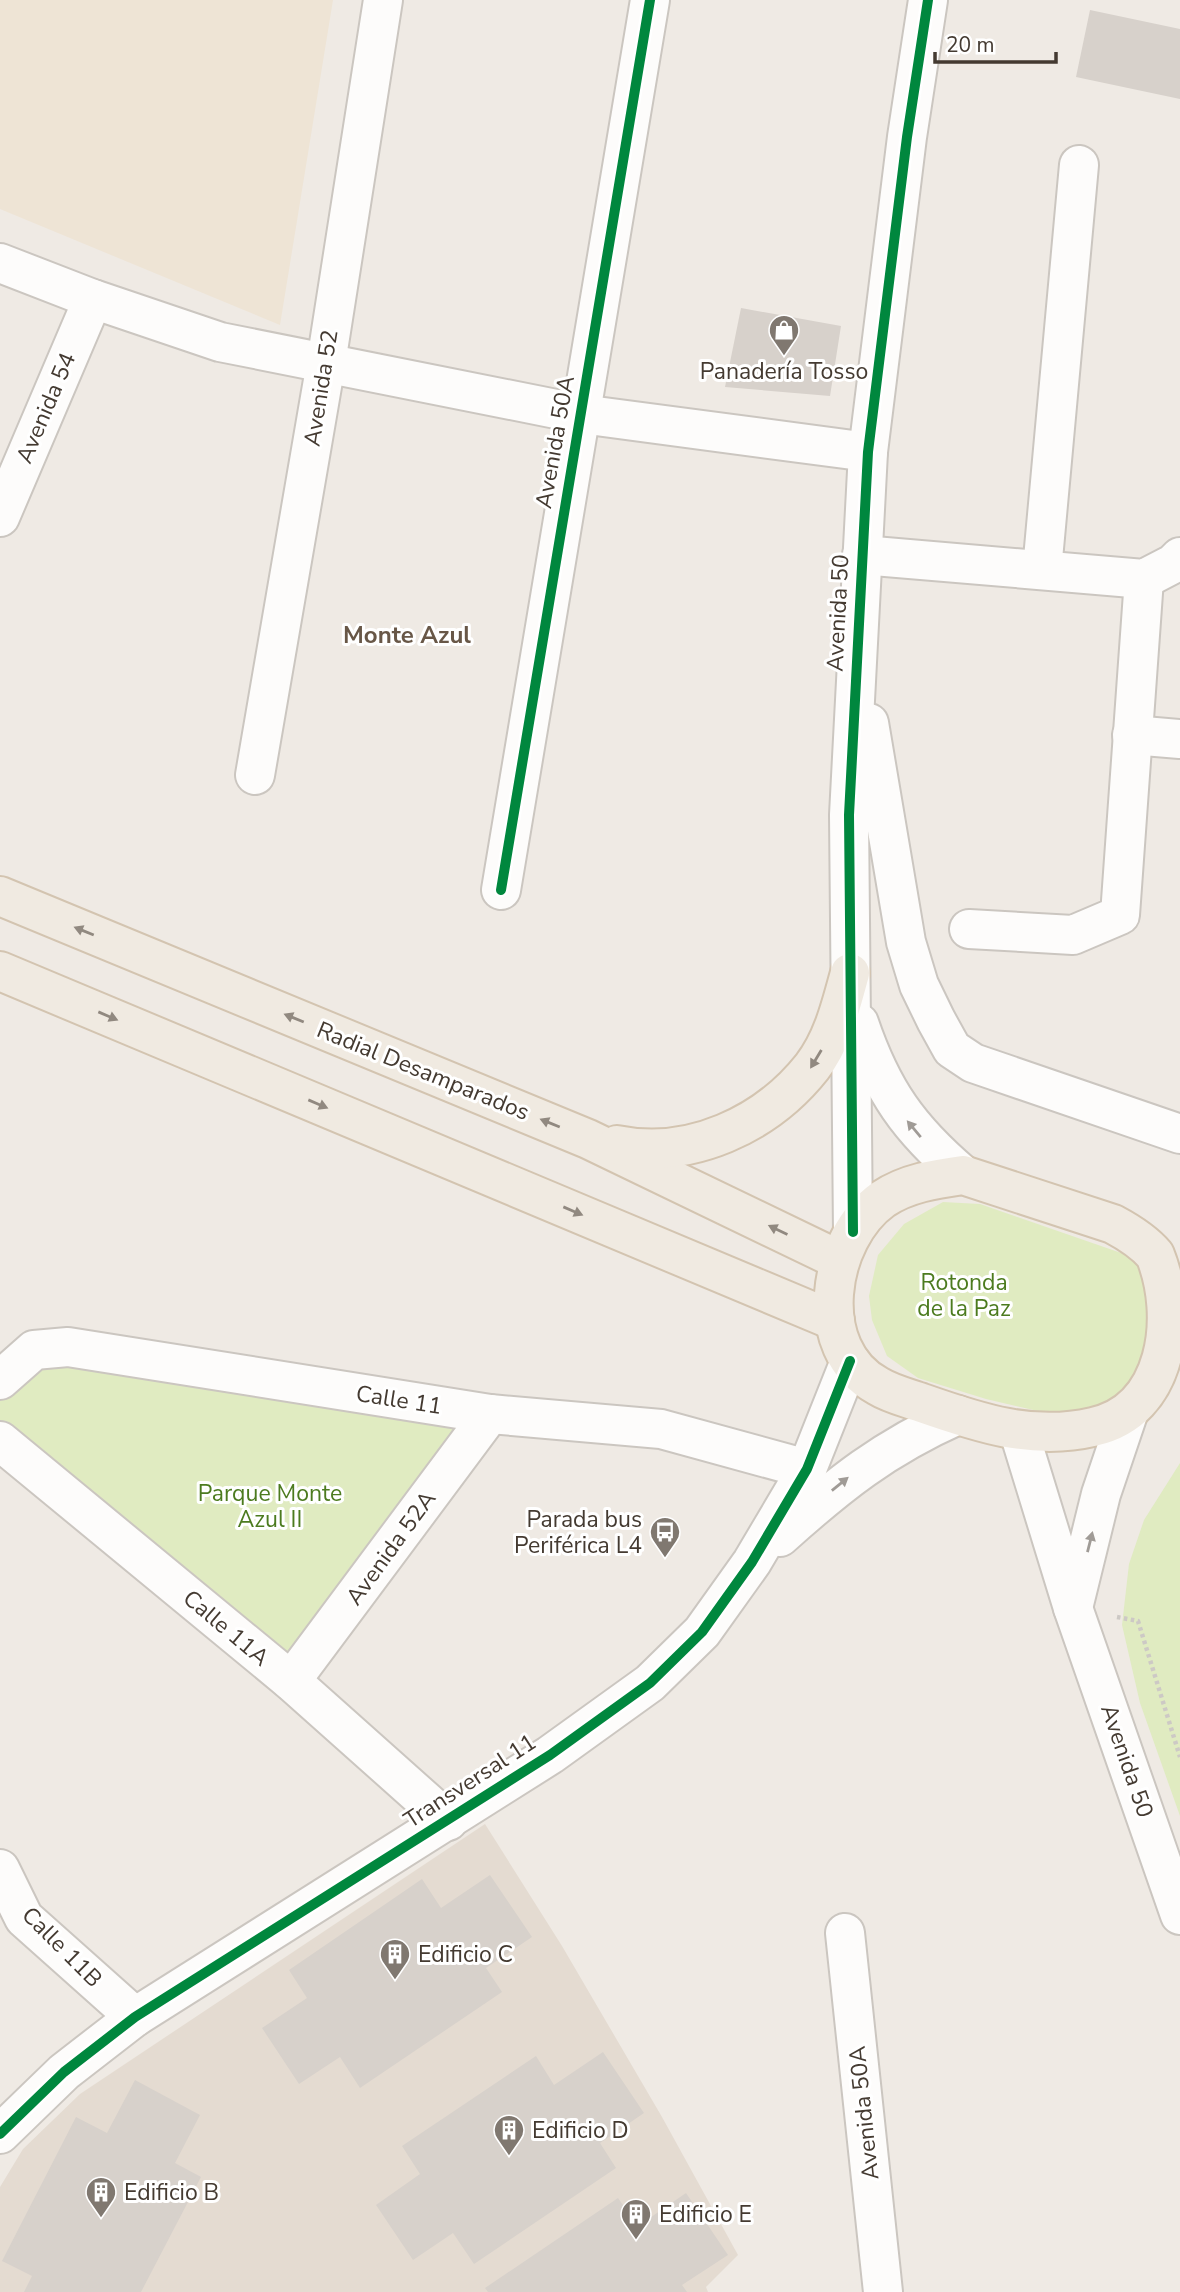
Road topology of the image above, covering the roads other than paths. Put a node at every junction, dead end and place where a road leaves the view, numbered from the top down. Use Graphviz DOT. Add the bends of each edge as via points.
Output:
graph roads {
  1 [pos="383,0"];
  2 [pos="650,0"];
  3 [pos="928,0"];
  4 [pos="1079,165"];
  5 [pos="0,263"];
  6 [pos="93,299"];
  7 [pos="326,363"];
  8 [pos="581,414"];
  9 [pos="867,452"];
  10 [pos="0,517"];
  11 [pos="862,555"];
  12 [pos="1180,557"];
  13 [pos="1042,570"];
  14 [pos="1144,579"];
  15 [pos="857,651"];
  16 [pos="1132,734"];
  17 [pos="1180,739"];
  18 [pos="255,775"];
  19 [pos="501,890"];
  20 [pos="0,896"];
  21 [pos="969,929"];
  22 [pos="0,971"];
  23 [pos="850,973"];
  24 [pos="1180,1134"];
  25 [pos="588,1139"];
  26 [pos="963,1175"];
  27 [pos="846,1246"];
  28 [pos="1168,1254"];
  29 [pos="835,1321"];
  30 [pos="850,1361"];
  31 [pos="1171,1375"];
  32 [pos="0,1380"];
  33 [pos="490,1414"];
  34 [pos="1128,1414"];
  35 [pos="958,1415"];
  36 [pos="1018,1432"];
  37 [pos="0,1441"];
  38 [pos="807,1469"];
  39 [pos="752,1562"];
  40 [pos="1073,1608"];
  41 [pos="291,1681"];
  42 [pos="448,1821"];
  43 [pos="0,1869"];
  44 [pos="1180,1915"];
  45 [pos="845,1933"];
  46 [pos="135,2017"];
  47 [pos="0,2134"];
  48 [pos="883,2292"];
  1 -- 7 [label="street, Avenida 52"];
  2 -- 8 [label="street, Avenida 50A"];
  3 -- 9 [label="street, Avenida 50"];
  4 -- 13 [label="street"];
  5 -- 6 [label="street"];
  6 -- 7 [label="street" via="220,342"];
  6 -- 10 [label="street, Avenida 54"];
  7 -- 8 [label="street"];
  7 -- 18 [label="street, Avenida 52"];
  8 -- 9 [label="street"];
  8 -- 19 [label="street, Avenida 50A"];
  9 -- 11 [label="street, Avenida 50"];
  11 -- 13 [label="street"];
  11 -- 15 [label="street, Avenida 50"];
  12 -- 14 [label="street"];
  13 -- 14 [label="street"];
  14 -- 16 [label="street"];
  15 -- 23 [label="street, Avenida 50" via="849,815"];
  15 -- 24 [label="street" via="906,942 919,985 952,1049 973,1063"];
  16 -- 17 [label="street"];
  16 -- 21 [label="street" via="1120,915 1073,935"];
  25 -- 20 [label="main road, Radial Desamparados, one-way"];
  22 -- 29 [label="main road, one-way"];
  23 -- 25 [label="main road, one-way" via="837,1022 813,1066 778,1104 736,1130 687,1146 637,1149"];
  26 -- 23 [label="street, Avenida 50, one-way" via="927,1145 896,1108 858,1021"];
  23 -- 27 [label="street, Avenida 50"];
  27 -- 25 [label="main road, Radial Desamparados, one-way"];
  26 -- 27 [label="main road" via="904,1187 883,1200"];
  26 -- 28 [label="main road" via="1113,1224"];
  27 -- 29 [label="main road" via="834,1289"];
  28 -- 31 [label="main road" via="1178,1314"];
  29 -- 30 [label="main road"];
  30 -- 35 [label="main road" via="878,1387"];
  30 -- 38 [label="street, Transversal 11"];
  31 -- 34 [label="main road"];
  32 -- 33 [label="street, Calle 11" via="34,1350 68,1347"];
  33 -- 38 [label="street, Calle 11" via="661,1429"];
  33 -- 41 [label="street, Avenida 52A"];
  34 -- 36 [label="main road" via="1095,1427 1051,1434"];
  40 -- 34 [label="street, one-way" via="1101,1494"];
  35 -- 36 [label="main road"];
  39 -- 35 [label="street, Transversal 11, one-way" via="877,1456"];
  36 -- 40 [label="street, Avenida 50"];
  37 -- 41 [label="street, Calle 11A"];
  38 -- 39 [label="street, Transversal 11"];
  39 -- 42 [label="street, Transversal 11" via="702,1632 650,1683"];
  40 -- 44 [label="street, Avenida 50"];
  41 -- 42 [label="street, Calle 11A"];
  42 -- 46 [label="street, Transversal 11"];
  43 -- 46 [label="street, Calle 11B" via="24,1918"];
  45 -- 48 [label="street, Avenida 50A"];
  46 -- 47 [label="street, Transversal 11" via="64,2072"];
}
